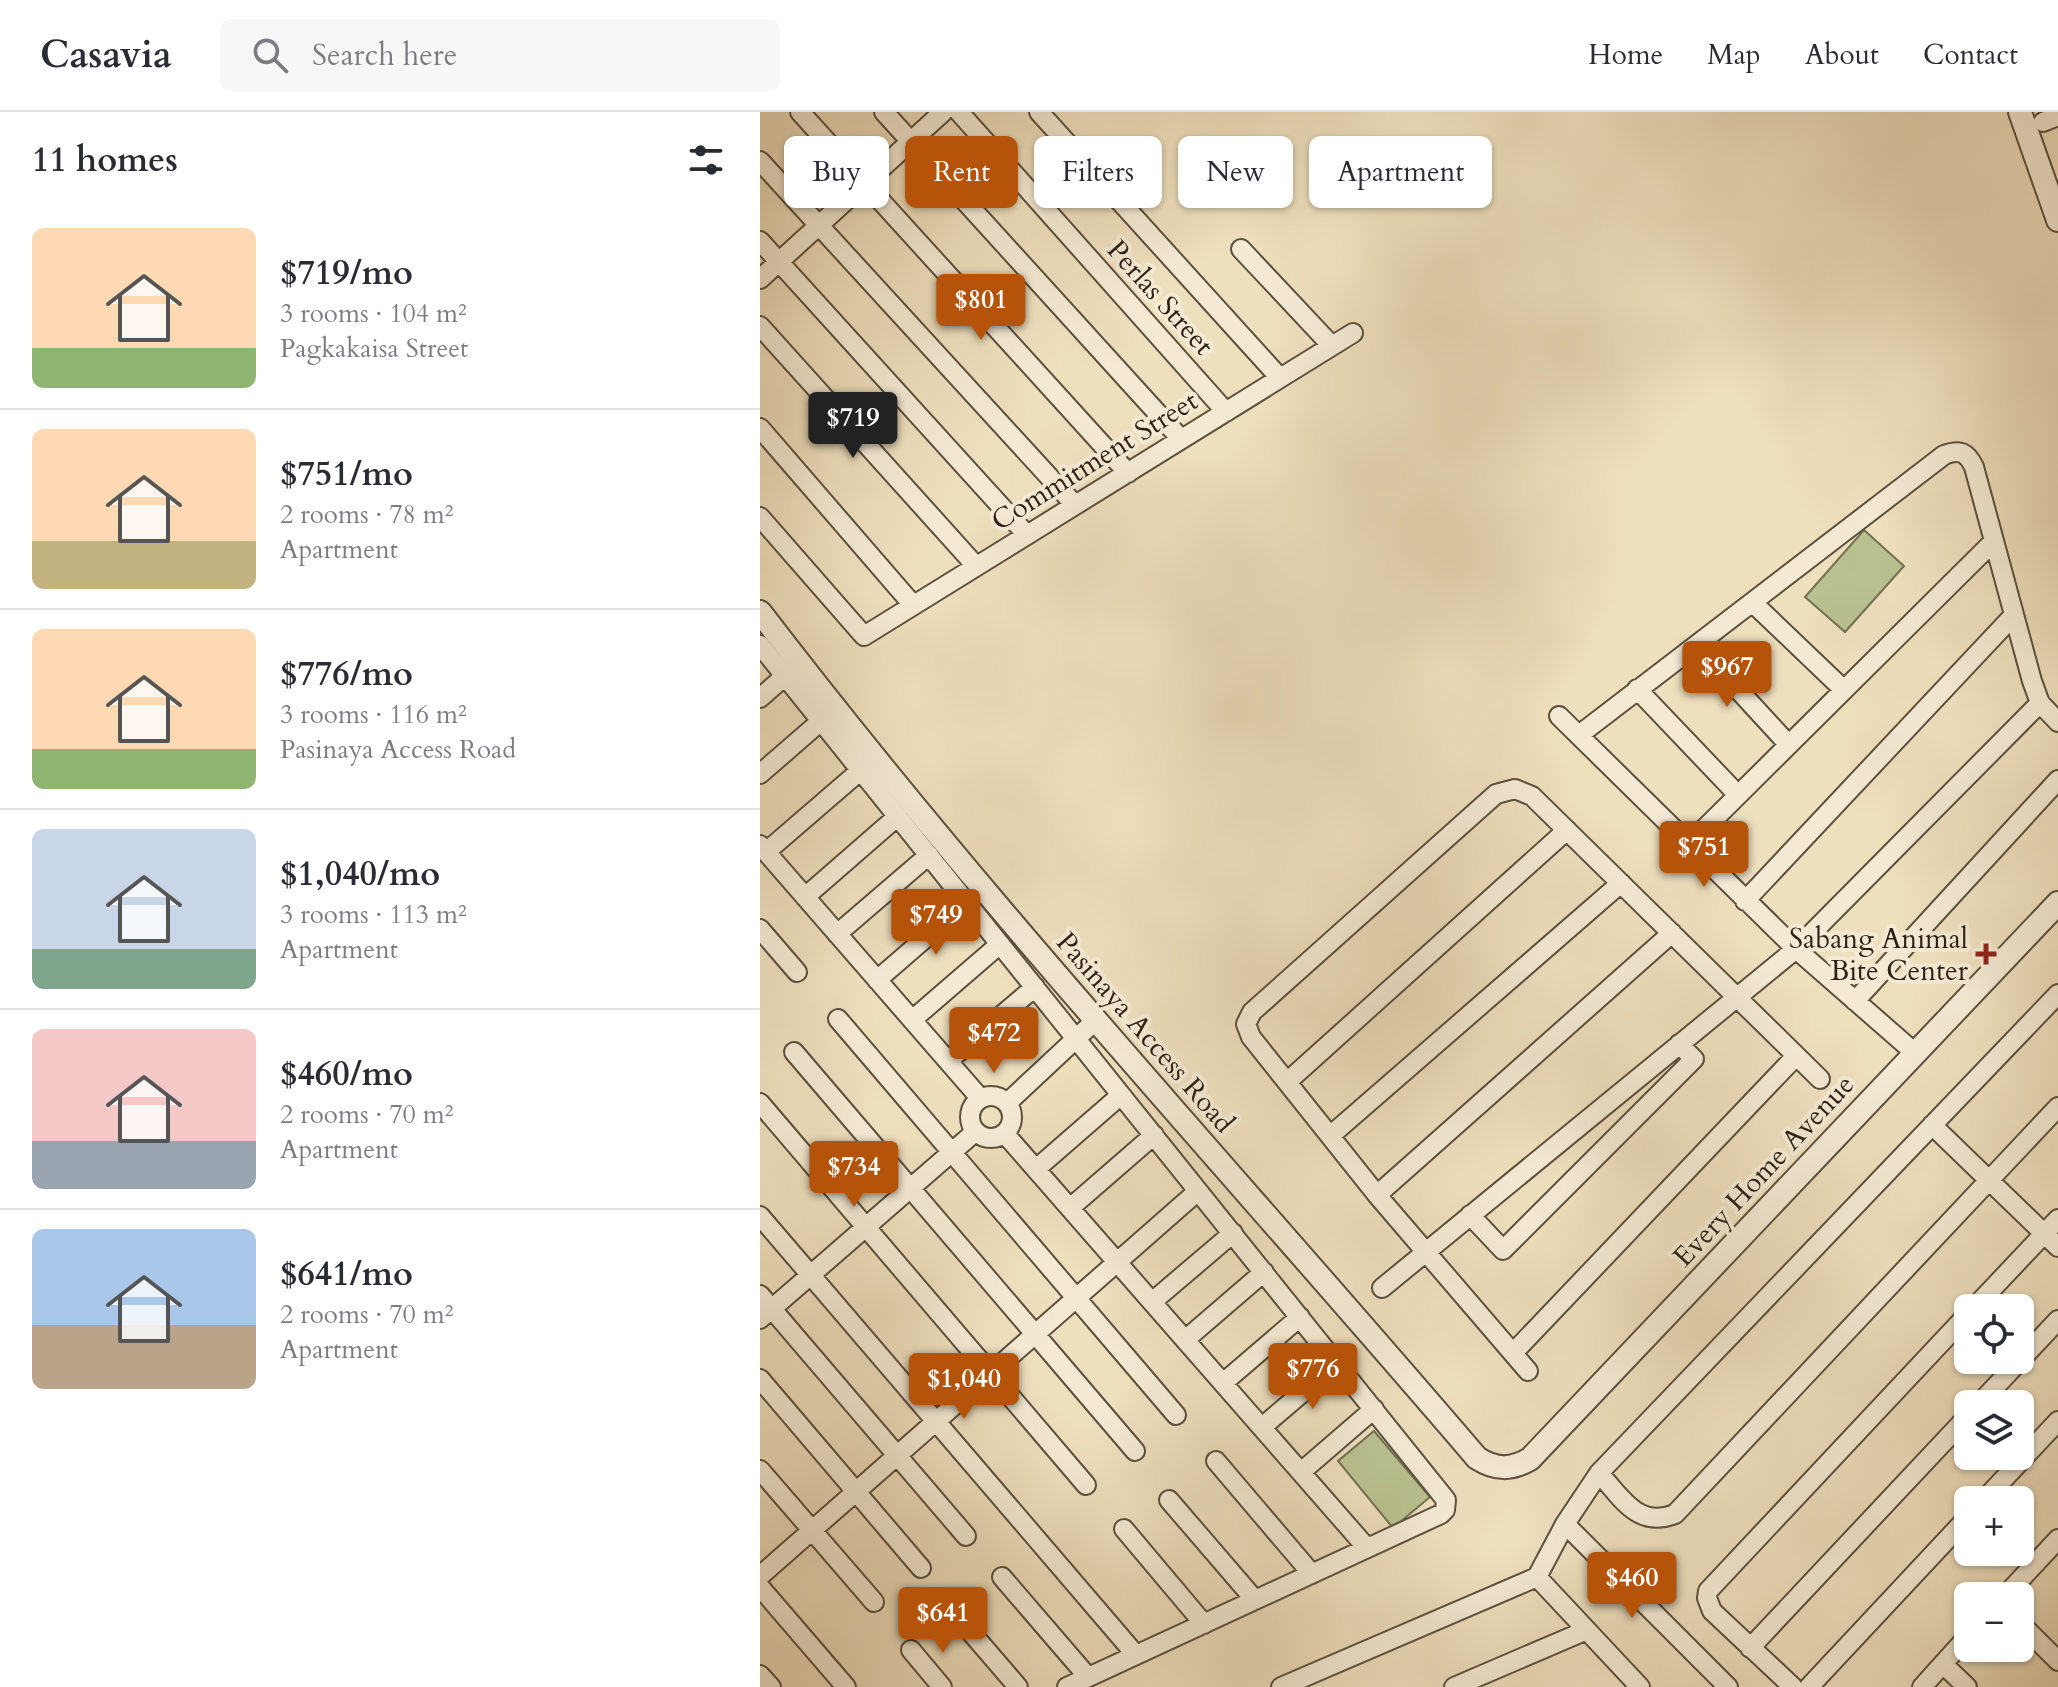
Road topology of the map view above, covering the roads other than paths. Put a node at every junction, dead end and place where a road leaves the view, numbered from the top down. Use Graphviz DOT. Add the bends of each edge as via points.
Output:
graph roads {
  1 [pos="800,112"];
  2 [pos="884,112"];
  3 [pos="943,112"];
  4 [pos="959,112"];
  5 [pos="1039,112"];
  6 [pos="2020,112"];
  7 [pos="822,136"];
  8 [pos="905,136"];
  9 [pos="917,136"];
  10 [pos="905,147"];
  11 [pos="760,161"];
  12 [pos="889,161"];
  13 [pos="837,208"];
  14 [pos="888,208"];
  15 [pos="970,208"];
  16 [pos="2058,220"];
  17 [pos="818,225"];
  18 [pos="760,241"];
  19 [pos="1241,249"];
  20 [pos="779,262"];
  21 [pos="760,279"];
  22 [pos="760,326"];
  23 [pos="1353,333"];
  24 [pos="1332,346"];
  25 [pos="1280,378"];
  26 [pos="1226,412"];
  27 [pos="760,428"];
  28 [pos="1181,439"];
  29 [pos="1128,473"];
  30 [pos="1075,505"];
  31 [pos="760,517"];
  32 [pos="1027,535"];
  33 [pos="1994,541"];
  34 [pos="976,566"];
  35 [pos="1753,603"];
  36 [pos="913,605"];
  37 [pos="760,612"];
  38 [pos="2013,616"];
  39 [pos="760,645"];
  40 [pos="1697,645"];
  41 [pos="785,676"];
  42 [pos="1637,689"];
  43 [pos="1844,690"];
  44 [pos="760,698"];
  45 [pos="2040,703"];
  46 [pos="1559,716"];
  47 [pos="821,721"];
  48 [pos="2058,722"];
  49 [pos="1579,735"];
  50 [pos="1788,744"];
  51 [pos="861,770"];
  52 [pos="760,774"];
  53 [pos="2058,780"];
  54 [pos="1738,795"];
  55 [pos="898,816"];
  56 [pos="1567,830"];
  57 [pos="1689,844"];
  58 [pos="763,848"];
  59 [pos="929,855"];
  60 [pos="1621,883"];
  61 [pos="805,897"];
  62 [pos="1745,901"];
  63 [pos="967,902"];
  64 [pos="2058,903"];
  65 [pos="760,929"];
  66 [pos="1672,933"];
  67 [pos="837,934"];
  68 [pos="1000,944"];
  69 [pos="1796,949"];
  70 [pos="797,972"];
  71 [pos="877,980"];
  72 [pos="1035,987"];
  73 [pos="2058,994"];
  74 [pos="1736,997"];
  75 [pos="1855,1001"];
  76 [pos="838,1019"];
  77 [pos="912,1020"];
  78 [pos="1095,1021"];
  79 [pos="1076,1038"];
  80 [pos="1679,1044"];
  81 [pos="794,1052"];
  82 [pos="1915,1053"];
  83 [pos="1796,1056"];
  84 [pos="948,1061"];
  85 [pos="1820,1079"];
  86 [pos="1287,1082"];
  87 [pos="1121,1095"];
  88 [pos="980,1098"];
  89 [pos="760,1103"];
  90 [pos="1007,1103"];
  91 [pos="2058,1107"];
  92 [pos="1932,1125"];
  93 [pos="975,1132"];
  94 [pos="1005,1134"];
  95 [pos="1154,1135"];
  96 [pos="1330,1136"];
  97 [pos="952,1152"];
  98 [pos="1036,1169"];
  99 [pos="1989,1180"];
  100 [pos="910,1188"];
  101 [pos="1198,1191"];
  102 [pos="1377,1195"];
  103 [pos="1070,1208"];
  104 [pos="1470,1215"];
  105 [pos="760,1216"];
  106 [pos="2058,1219"];
  107 [pos="866,1227"];
  108 [pos="1233,1233"];
  109 [pos="2044,1233"];
  110 [pos="2058,1247"];
  111 [pos="1426,1252"];
  112 [pos="1117,1262"];
  113 [pos="1264,1272"];
  114 [pos="811,1274"];
  115 [pos="1382,1288"];
  116 [pos="1987,1294"];
  117 [pos="1076,1298"];
  118 [pos="1152,1302"];
  119 [pos="764,1308"];
  120 [pos="1300,1317"];
  121 [pos="2058,1320"];
  122 [pos="1954,1329"];
  123 [pos="1035,1334"];
  124 [pos="1185,1340"];
  125 [pos="1513,1353"];
  126 [pos="1337,1363"];
  127 [pos="1528,1371"];
  128 [pos="991,1373"];
  129 [pos="760,1379"];
  130 [pos="1223,1383"];
  131 [pos="1992,1390"];
  132 [pos="1374,1409"];
  133 [pos="1176,1415"];
  134 [pos="937,1421"];
  135 [pos="2058,1421"];
  136 [pos="1262,1427"];
  137 [pos="1954,1431"];
  138 [pos="1135,1451"];
  139 [pos="897,1456"];
  140 [pos="1216,1461"];
  141 [pos="1505,1468"];
  142 [pos="760,1470"];
  143 [pos="1301,1472"];
  144 [pos="1599,1473"];
  145 [pos="1086,1485"];
  146 [pos="1997,1486"];
  147 [pos="856,1492"];
  148 [pos="1169,1500"];
  149 [pos="1565,1524"];
  150 [pos="1124,1529"];
  151 [pos="812,1531"];
  152 [pos="1954,1532"];
  153 [pos="966,1536"];
  154 [pos="2058,1539"];
  155 [pos="1367,1548"];
  156 [pos="921,1568"];
  157 [pos="1312,1574"];
  158 [pos="760,1576"];
  159 [pos="1002,1577"];
  160 [pos="1537,1577"];
  161 [pos="2018,1582"];
  162 [pos="760,1587"];
  163 [pos="1255,1600"];
  164 [pos="874,1602"];
  165 [pos="957,1616"];
  166 [pos="1204,1624"];
  167 [pos="1587,1630"];
  168 [pos="2034,1634"];
  169 [pos="1750,1648"];
  170 [pos="911,1650"];
  171 [pos="2055,1651"];
  172 [pos="1954,1652"];
  173 [pos="1136,1655"];
  174 [pos="1943,1664"];
  175 [pos="760,1675"];
  176 [pos="1088,1677"];
  177 [pos="771,1687"];
  178 [pos="846,1687"];
  179 [pos="942,1687"];
  180 [pos="1018,1687"];
  181 [pos="1067,1687"];
  182 [pos="1281,1687"];
  183 [pos="1454,1687"];
  184 [pos="1640,1687"];
  185 [pos="1728,1687"];
  186 [pos="1793,1687"];
  187 [pos="1809,1687"];
  188 [pos="1922,1687"];
  189 [pos="1967,1687"];
  1 -- 7 [label="street"];
  2 -- 8 [label="street"];
  3 -- 9 [label="street"];
  4 -- 26 [label="street, Perlas Street"];
  5 -- 25 [label="street"];
  6 -- 16 [label="street"];
  10 -- 12 [label="street"];
  11 -- 17 [label="street"];
  13 -- 17 [label="street"];
  14 -- 29 [label="street"];
  15 -- 28 [label="street"];
  17 -- 20 [label="street"];
  17 -- 30 [label="street"];
  18 -- 20 [label="street"];
  19 -- 24 [label="street"];
  20 -- 21 [label="street"];
  20 -- 32 [label="street"];
  22 -- 34 [label="street"];
  23 -- 24 [label="street, Commitment Street"];
  24 -- 25 [label="street, Commitment Street"];
  25 -- 26 [label="street, Commitment Street"];
  26 -- 28 [label="street, Commitment Street"];
  27 -- 36 [label="street"];
  28 -- 29 [label="street, Commitment Street"];
  29 -- 30 [label="street, Commitment Street"];
  30 -- 32 [label="street, Commitment Street"];
  31 -- 36 [label="street, Commitment Street" via="864,636"];
  32 -- 34 [label="street, Commitment Street"];
  33 -- 35 [label="street" via="1970,457 1953,451"];
  33 -- 38 [label="street"];
  33 -- 43 [label="street"];
  34 -- 36 [label="street, Commitment Street"];
  35 -- 40 [label="street"];
  35 -- 43 [label="street"];
  37 -- 78 [label="street, Pasinaya Access Road"];
  38 -- 45 [label="street"];
  38 -- 62 [label="street"];
  39 -- 41 [label="street"];
  40 -- 42 [label="street"];
  40 -- 50 [label="street"];
  41 -- 44 [label="street"];
  41 -- 47 [label="street"];
  42 -- 49 [label="street"];
  42 -- 54 [label="street"];
  43 -- 50 [label="street"];
  45 -- 48 [label="street"];
  45 -- 69 [label="street"];
  46 -- 49 [label="street"];
  47 -- 51 [label="street"];
  47 -- 52 [label="street"];
  49 -- 57 [label="street"];
  50 -- 54 [label="street"];
  51 -- 55 [label="street"];
  51 -- 58 [label="street"];
  53 -- 75 [label="street"];
  54 -- 57 [label="street"];
  55 -- 59 [label="street"];
  55 -- 61 [label="street"];
  56 -- 60 [label="street"];
  56 -- 86 [label="street"];
  56 -- 86 [label="street" via="1524,791 1496,794 1252,1012 1248,1031"];
  57 -- 62 [label="street"];
  58 -- 61 [label="street"];
  59 -- 63 [label="street"];
  59 -- 67 [label="street"];
  60 -- 66 [label="street"];
  60 -- 96 [label="street"];
  61 -- 67 [label="street"];
  62 -- 69 [label="street"];
  63 -- 68 [label="street"];
  63 -- 71 [label="street"];
  64 -- 82 [label="street, Every Home Avenue"];
  65 -- 70 [label="street"];
  66 -- 74 [label="street"];
  66 -- 102 [label="street"];
  67 -- 71 [label="street"];
  68 -- 72 [label="street"];
  68 -- 77 [label="street"];
  69 -- 74 [label="street"];
  69 -- 75 [label="street"];
  71 -- 77 [label="street"];
  72 -- 79 [label="street"];
  72 -- 84 [label="street"];
  73 -- 92 [label="street"];
  74 -- 80 [label="street"];
  74 -- 83 [label="street"];
  75 -- 82 [label="street"];
  76 -- 97 [label="street"];
  77 -- 84 [label="street"];
  78 -- 79 [label="street"];
  78 -- 141 [label="street, Pasinaya Access Road" via="1477,1458"];
  79 -- 87 [label="street"];
  79 -- 90 [label="street"];
  80 -- 104 [label="street"];
  80 -- 104 [label="street" via="1694,1059 1503,1250"];
  81 -- 100 [label="street"];
  82 -- 141 [label="street, Every Home Avenue" via="1530,1459"];
  83 -- 85 [label="street"];
  83 -- 125 [label="street"];
  84 -- 88 [label="street"];
  86 -- 96 [label="street"];
  87 -- 95 [label="street"];
  87 -- 98 [label="street"];
  88 -- 90 [label="street" via="996,1096"];
  88 -- 93 [label="street" via="970,1113"];
  89 -- 107 [label="street"];
  90 -- 94 [label="street" via="1013,1115"];
  91 -- 99 [label="street"];
  92 -- 99 [label="street"];
  92 -- 144 [label="street"];
  93 -- 94 [label="street" via="990,1139"];
  93 -- 97 [label="street"];
  94 -- 98 [label="street"];
  95 -- 101 [label="street"];
  95 -- 103 [label="street"];
  96 -- 102 [label="street"];
  97 -- 100 [label="street"];
  97 -- 117 [label="street"];
  98 -- 103 [label="street"];
  99 -- 109 [label="street"];
  99 -- 144 [label="street" via="1675,1514 1642,1516"];
  100 -- 107 [label="street"];
  100 -- 123 [label="street"];
  101 -- 108 [label="street"];
  101 -- 112 [label="street"];
  102 -- 111 [label="street"];
  103 -- 112 [label="street"];
  104 -- 111 [label="street"];
  105 -- 114 [label="street"];
  106 -- 109 [label="street"];
  107 -- 114 [label="street"];
  107 -- 128 [label="street"];
  108 -- 113 [label="street"];
  108 -- 118 [label="street"];
  109 -- 110 [label="street"];
  109 -- 116 [label="street"];
  111 -- 115 [label="street"];
  111 -- 125 [label="street"];
  112 -- 117 [label="street"];
  112 -- 118 [label="street"];
  113 -- 120 [label="street"];
  113 -- 124 [label="street"];
  114 -- 119 [label="street"];
  114 -- 134 [label="street"];
  117 -- 123 [label="street"];
  117 -- 133 [label="street"];
  118 -- 124 [label="street"];
  119 -- 139 [label="street"];
  120 -- 126 [label="street"];
  120 -- 130 [label="street"];
  121 -- 131 [label="street"];
  122 -- 169 [label="street" via="1712,1585 1707,1598 1712,1611"];
  123 -- 128 [label="street"];
  123 -- 138 [label="street"];
  124 -- 130 [label="street"];
  125 -- 127 [label="street"];
  126 -- 132 [label="street"];
  126 -- 136 [label="street"];
  128 -- 134 [label="street"];
  128 -- 145 [label="street"];
  129 -- 147 [label="street"];
  130 -- 136 [label="street"];
  132 -- 143 [label="street"];
  132 -- 155 [label="street" via="1447,1505 1441,1514"];
  134 -- 139 [label="street"];
  134 -- 173 [label="street"];
  135 -- 146 [label="street"];
  136 -- 143 [label="street"];
  137 -- 169 [label="street"];
  139 -- 147 [label="street"];
  139 -- 153 [label="street"];
  140 -- 157 [label="street"];
  142 -- 151 [label="street"];
  143 -- 155 [label="street"];
  144 -- 149 [label="street"];
  147 -- 151 [label="street"];
  147 -- 156 [label="street"];
  148 -- 163 [label="street"];
  149 -- 160 [label="street"];
  149 -- 185 [label="street"];
  150 -- 166 [label="street"];
  151 -- 158 [label="street"];
  151 -- 164 [label="street"];
  152 -- 187 [label="street"];
  154 -- 161 [label="street"];
  155 -- 157 [label="street"];
  157 -- 163 [label="street"];
  159 -- 176 [label="street"];
  160 -- 167 [label="street"];
  160 -- 182 [label="street"];
  162 -- 178 [label="street"];
  163 -- 166 [label="street"];
  165 -- 180 [label="street"];
  166 -- 173 [label="street"];
  167 -- 183 [label="street"];
  167 -- 184 [label="street"];
  168 -- 171 [label="street"];
  169 -- 186 [label="street"];
  170 -- 179 [label="street"];
  172 -- 174 [label="street"];
  173 -- 176 [label="street"];
  174 -- 188 [label="street"];
  174 -- 189 [label="street"];
  175 -- 177 [label="street"];
  176 -- 181 [label="street"];
}
